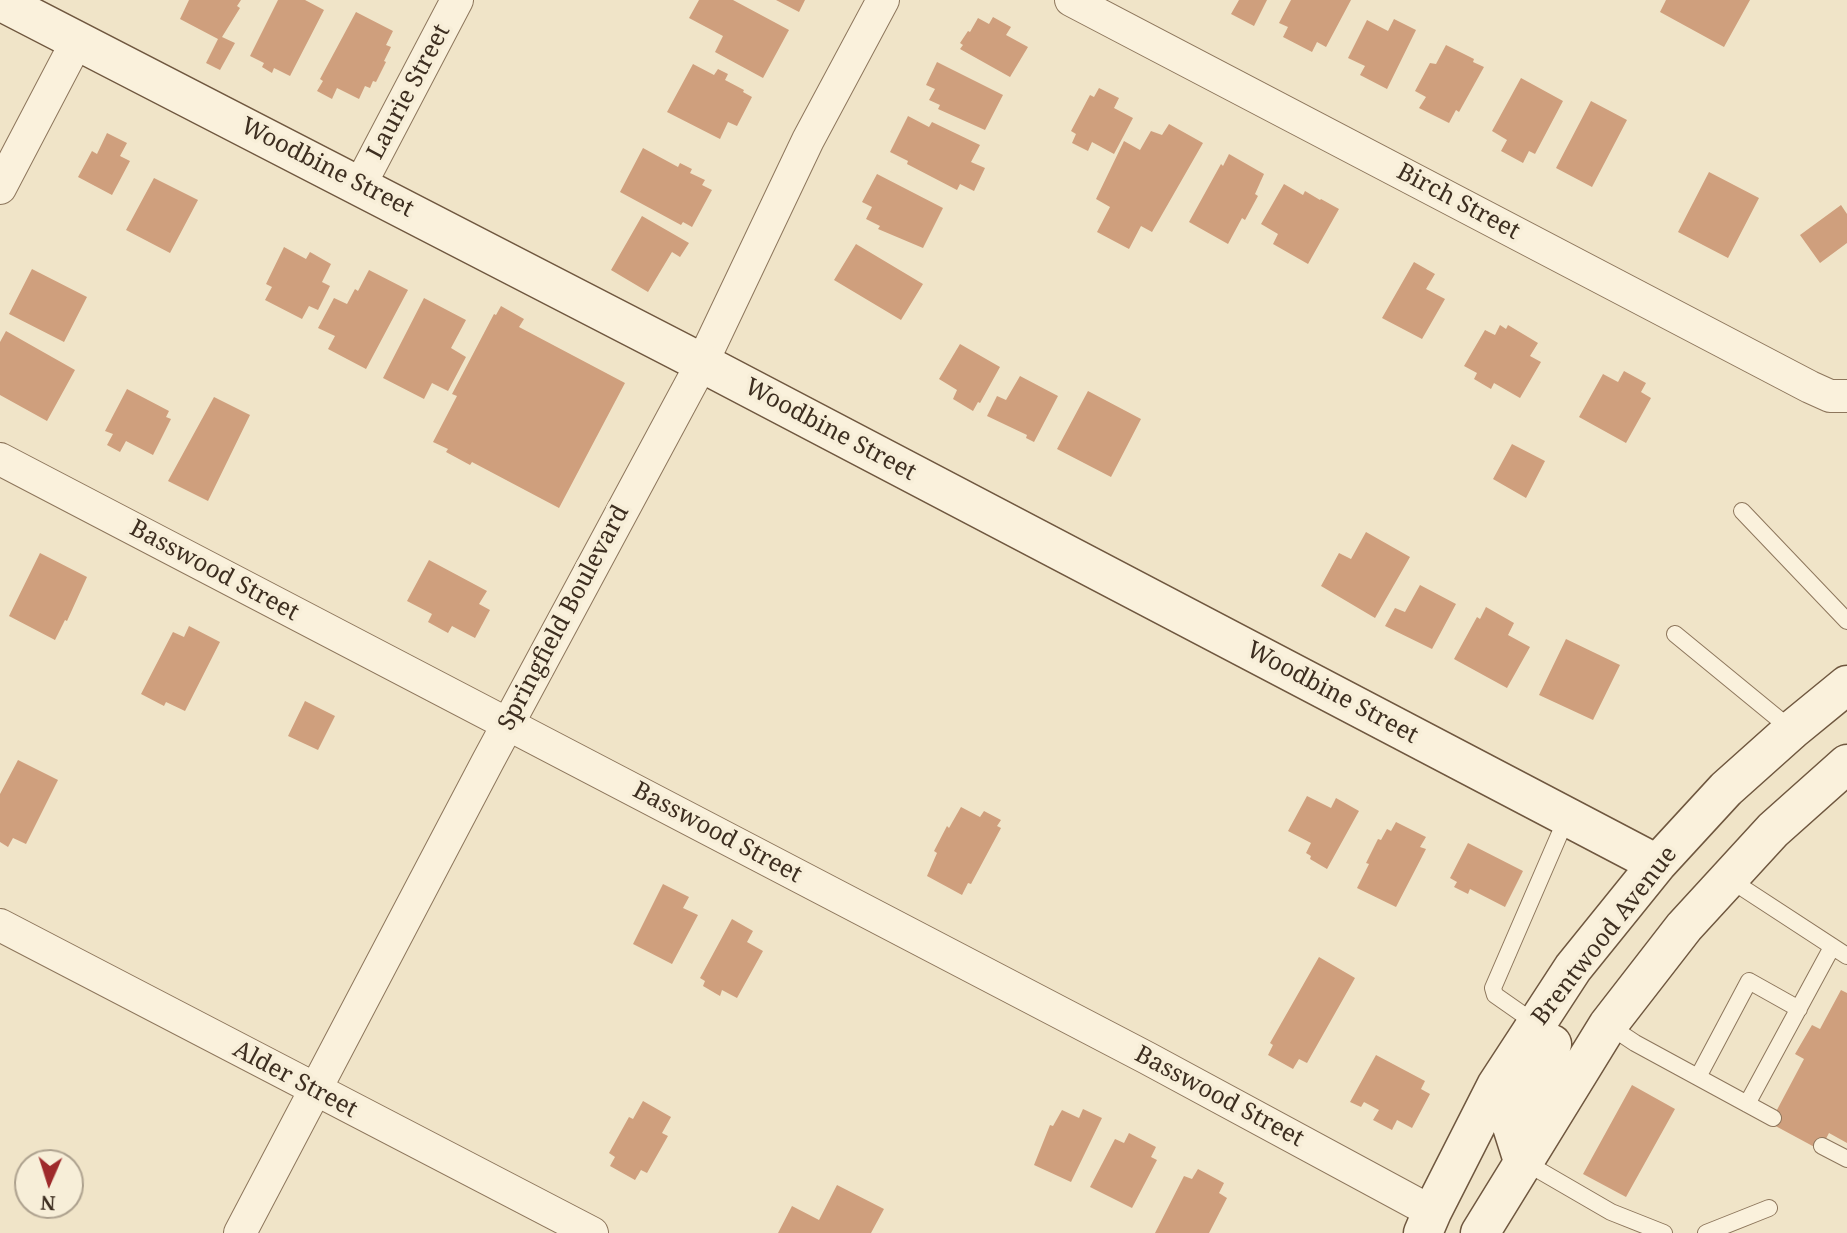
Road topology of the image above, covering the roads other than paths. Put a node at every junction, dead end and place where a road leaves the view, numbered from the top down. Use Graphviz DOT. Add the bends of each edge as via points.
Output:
graph roads {
  1 [pos="457,0"];
  2 [pos="883,0"];
  3 [pos="1071,0"];
  4 [pos="0,1"];
  5 [pos="45,11"];
  6 [pos="77,41"];
  7 [pos="360,185"];
  8 [pos="0,188"];
  9 [pos="702,363"];
  10 [pos="1847,396"];
  11 [pos="0,459"];
  12 [pos="1742,511"];
  13 [pos="1847,621"];
  14 [pos="1675,634"];
  15 [pos="1847,685"];
  16 [pos="507,725"];
  17 [pos="1792,730"];
  18 [pos="1847,764"];
  19 [pos="1567,817"];
  20 [pos="1657,864"];
  21 [pos="1729,879"];
  22 [pos="0,925"];
  23 [pos="1832,947"];
  24 [pos="1847,956"];
  25 [pos="1573,968"];
  26 [pos="1799,1009"];
  27 [pos="1535,1023"];
  28 [pos="1608,1025"];
  29 [pos="1698,1077"];
  30 [pos="314,1090"];
  31 [pos="1747,1104"];
  32 [pos="1773,1118"];
  33 [pos="1822,1146"];
  34 [pos="1847,1159"];
  35 [pos="1523,1161"];
  36 [pos="1769,1208"];
  37 [pos="1427,1222"];
  38 [pos="240,1233"];
  39 [pos="592,1233"];
  40 [pos="1479,1233"];
  41 [pos="1664,1233"];
  42 [pos="1706,1233"];
  1 -- 7 [label="street, Laurie Street"];
  2 -- 9 [label="street, Springfield Boulevard" via="808,139"];
  3 -- 10 [label="street, Birch Street" via="1810,387 1830,396"];
  4 -- 5 [label="street, Woodbine Street"];
  5 -- 6 [label="street, Woodbine Street"];
  6 -- 7 [label="street, Woodbine Street"];
  6 -- 8 [label="street"];
  7 -- 9 [label="street, Woodbine Street"];
  9 -- 16 [label="street, Springfield Boulevard"];
  9 -- 19 [label="street, Woodbine Street"];
  11 -- 16 [label="street, Basswood Street"];
  12 -- 13 [label="lane"];
  14 -- 17 [label="lane"];
  15 -- 17 [label="street, Brentwood Avenue"];
  16 -- 30 [label="street, Springfield Boulevard"];
  16 -- 37 [label="street, Basswood Street" via="1085,1026"];
  17 -- 20 [label="street, Brentwood Avenue" via="1727,789"];
  18 -- 21 [label="street" via="1773,830"];
  19 -- 20 [label="street, Woodbine Street"];
  19 -- 27 [label="lane" via="1493,988 1495,995"];
  20 -- 25 [label="street, Brentwood Avenue"];
  21 -- 23 [label="lane"];
  21 -- 28 [label="street" via="1684,927"];
  22 -- 30 [label="street, Alder Street"];
  23 -- 24 [label="lane"];
  23 -- 26 [label="lane"];
  25 -- 27 [label="street, Brentwood Avenue"];
  25 -- 35 [label="street" via="1573,1009 1509,1117"];
  26 -- 29 [label="lane" via="1749,981"];
  26 -- 31 [label="lane"];
  27 -- 37 [label="street, Brentwood Avenue" via="1496,1086"];
  28 -- 29 [label="lane"];
  28 -- 35 [label="street"];
  29 -- 31 [label="lane"];
  30 -- 38 [label="street, Springfield Boulevard"];
  30 -- 39 [label="street, Alder Street"];
  31 -- 32 [label="lane"];
  33 -- 34 [label="lane"];
  35 -- 40 [label="street"];
  35 -- 41 [label="lane" via="1611,1212"];
  36 -- 42 [label="lane"];
}
